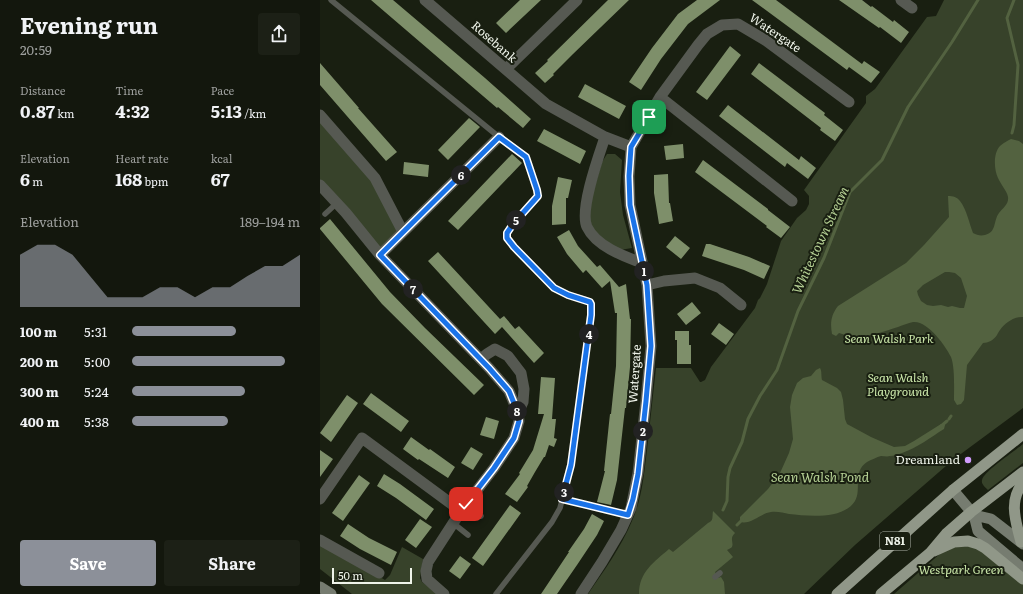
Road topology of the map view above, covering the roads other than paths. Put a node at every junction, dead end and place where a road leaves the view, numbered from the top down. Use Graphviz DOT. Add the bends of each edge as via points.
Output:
graph roads {
  1 [pos="331,0"];
  2 [pos="425,0"];
  3 [pos="576,0"];
  4 [pos="901,0"];
  5 [pos="912,8"];
  6 [pos="506,69"];
  7 [pos="660,98"];
  8 [pos="849,102"];
  9 [pos="320,115"];
  10 [pos="605,136"];
  11 [pos="499,137"];
  12 [pos="631,147"];
  13 [pos="320,185"];
  14 [pos="792,201"];
  15 [pos="337,203"];
  16 [pos="325,214"];
  17 [pos="403,232"];
  18 [pos="380,255"];
  19 [pos="642,263"];
  20 [pos="647,285"];
  21 [pos="741,305"];
  22 [pos="481,359"];
  23 [pos="518,413"];
  24 [pos="1023,434"];
  25 [pos="1023,472"];
  26 [pos="1023,483"];
  27 [pos="953,490"];
  28 [pos="320,499"];
  29 [pos="562,499"];
  30 [pos="464,507"];
  31 [pos="972,513"];
  32 [pos="628,515"];
  33 [pos="482,516"];
  34 [pos="453,523"];
  35 [pos="468,535"];
  36 [pos="320,540"];
  37 [pos="1022,542"];
  38 [pos="930,553"];
  39 [pos="1023,568"];
  40 [pos="720,573"];
  41 [pos="379,574"];
  42 [pos="715,577"];
  43 [pos="1023,579"];
  44 [pos="320,586"];
  45 [pos="331,594"];
  46 [pos="444,594"];
  47 [pos="496,594"];
  48 [pos="580,594"];
  49 [pos="837,594"];
  50 [pos="881,594"];
  1 -- 11 [label="lane"];
  2 -- 6 [label="street, Rosebank"];
  3 -- 6 [label="street"];
  4 -- 5 [label="street"];
  6 -- 10 [label="street, Rosebank" via="546,104"];
  7 -- 8 [label="street, Watergate" via="708,34 722,25 738,24 765,40"];
  7 -- 12 [label="street, Watergate"];
  7 -- 14 [label="street"];
  9 -- 17 [label="street" via="375,178"];
  10 -- 12 [label="street"];
  10 -- 19 [label="street" via="594,168 584,215 587,226 606,248"];
  11 -- 17 [label="street"];
  11 -- 29 [label="lane" via="526,157 538,193 513,224 507,238 554,288 591,304 571,465"];
  12 -- 19 [label="street, Watergate" via="630,205"];
  13 -- 15 [label="street"];
  15 -- 16 [label="lane"];
  15 -- 18 [label="street"];
  17 -- 18 [label="street"];
  18 -- 22 [label="street"];
  19 -- 20 [label="street, Watergate"];
  20 -- 21 [label="street" via="695,278 720,288"];
  20 -- 32 [label="street, Watergate" via="651,346 638,474"];
  22 -- 23 [label="street" via="509,391"];
  22 -- 23 [label="street" via="496,349 508,356 521,373 524,389 523,402"];
  23 -- 30 [label="street" via="519,421 514,438"];
  24 -- 27 [label="main road, N81"];
  25 -- 31 [label="main road, N81"];
  26 -- 37 [label="main road" via="1017,492 1014,507 1014,518"];
  27 -- 31 [label="main road"];
  27 -- 49 [label="main road, N81"];
  28 -- 30 [label="street" via="362,438"];
  29 -- 32 [label="lane"];
  29 -- 47 [label="lane" via="552,522"];
  30 -- 33 [label="lane"];
  30 -- 34 [label="street"];
  31 -- 37 [label="main road" via="991,519"];
  31 -- 38 [label="main road, N81" via="946,534"];
  31 -- 39 [label="main road" via="978,531"];
  32 -- 48 [label="street, Watergate" via="602,562"];
  34 -- 35 [label="lane"];
  34 -- 46 [label="street" via="428,562 426,571 427,579"];
  36 -- 41 [label="street"];
  38 -- 43 [label="main road" via="954,542 968,541 985,548"];
  38 -- 50 [label="main road, N81"];
  40 -- 42 [label="lane"];
  44 -- 45 [label="main road"];
}
